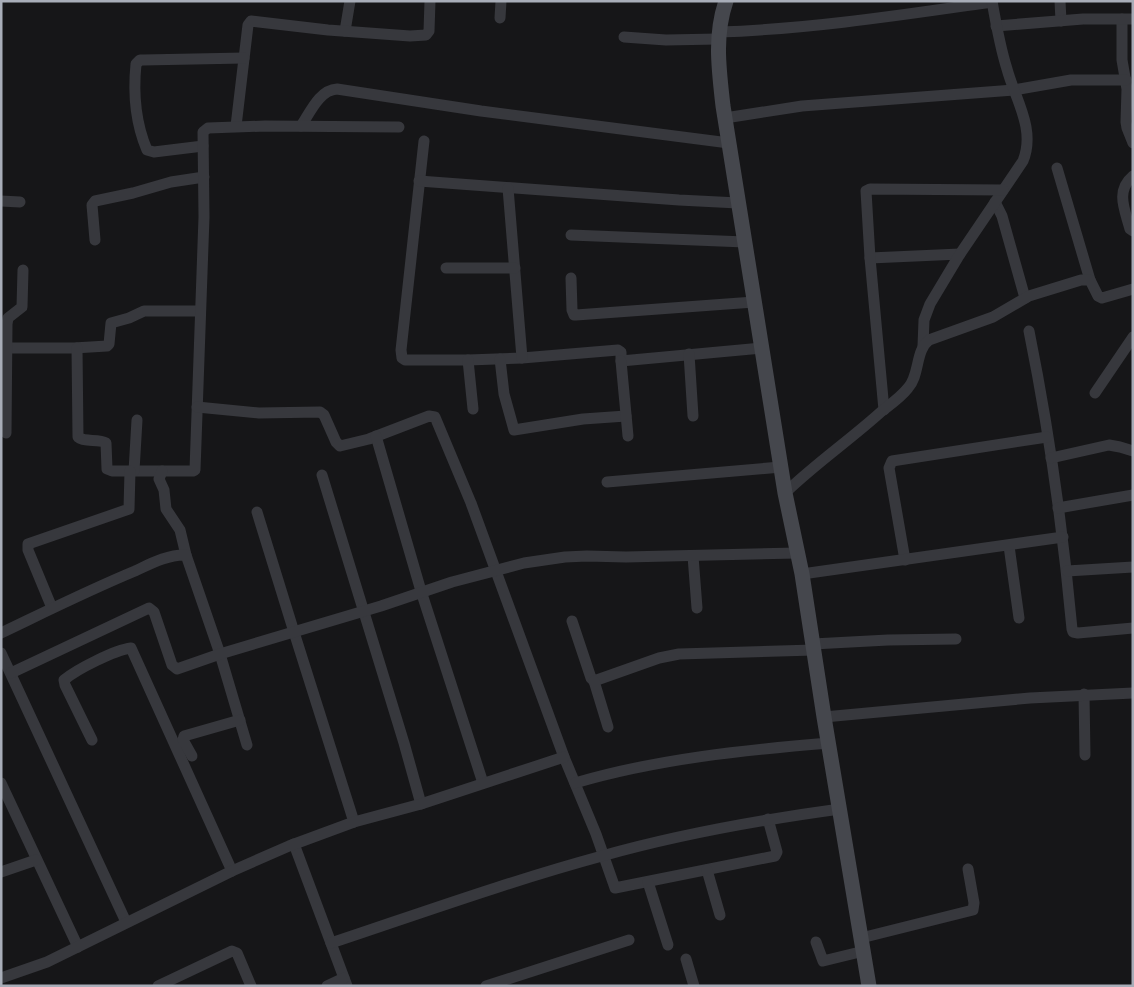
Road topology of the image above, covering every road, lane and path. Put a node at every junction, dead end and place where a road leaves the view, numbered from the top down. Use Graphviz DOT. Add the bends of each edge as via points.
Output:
graph roads {
  1 [pos="350,1"];
  2 [pos="430,1"];
  3 [pos="501,1"];
  4 [pos="726,1"];
  5 [pos="1060,1"];
  6 [pos="992,2"];
  7 [pos="500,18"];
  8 [pos="1127,19"];
  9 [pos="1061,21"];
  10 [pos="996,26"];
  11 [pos="345,32"];
  12 [pos="624,37"];
  13 [pos="714,37"];
  14 [pos="244,58"];
  15 [pos="1126,80"];
  16 [pos="1014,90"];
  17 [pos="725,118"];
  18 [pos="236,126"];
  19 [pos="301,126"];
  20 [pos="399,126"];
  21 [pos="424,142"];
  22 [pos="723,142"];
  23 [pos="1133,143"];
  24 [pos="203,146"];
  25 [pos="1056,168"];
  26 [pos="1133,176"];
  27 [pos="204,177"];
  28 [pos="419,182"];
  29 [pos="508,188"];
  30 [pos="1003,190"];
  31 [pos="1,201"];
  32 [pos="20,202"];
  33 [pos="995,202"];
  34 [pos="733,203"];
  35 [pos="1133,230"];
  36 [pos="571,235"];
  37 [pos="95,240"];
  38 [pos="740,241"];
  39 [pos="960,254"];
  40 [pos="870,258"];
  41 [pos="446,268"];
  42 [pos="515,268"];
  43 [pos="23,270"];
  44 [pos="571,278"];
  45 [pos="1090,280"];
  46 [pos="1133,289"];
  47 [pos="1025,298"];
  48 [pos="748,303"];
  49 [pos="200,311"];
  50 [pos="1029,332"];
  51 [pos="1133,337"];
  52 [pos="923,346"];
  53 [pos="4,348"];
  54 [pos="77,348"];
  55 [pos="757,349"];
  56 [pos="689,354"];
  57 [pos="522,358"];
  58 [pos="500,359"];
  59 [pos="468,360"];
  60 [pos="621,361"];
  61 [pos="1095,393"];
  62 [pos="197,407"];
  63 [pos="473,409"];
  64 [pos="884,410"];
  65 [pos="626,416"];
  66 [pos="693,416"];
  67 [pos="136,420"];
  68 [pos="6,434"];
  69 [pos="376,436"];
  70 [pos="628,436"];
  71 [pos="1047,437"];
  72 [pos="1133,451"];
  73 [pos="1050,458"];
  74 [pos="775,467"];
  75 [pos="132,471"];
  76 [pos="162,471"];
  77 [pos="322,475"];
  78 [pos="607,482"];
  79 [pos="785,493"];
  80 [pos="1133,495"];
  81 [pos="1058,508"];
  82 [pos="258,512"];
  83 [pos="1062,537"];
  84 [pos="1009,546"];
  85 [pos="790,554"];
  86 [pos="186,555"];
  87 [pos="693,556"];
  88 [pos="905,560"];
  89 [pos="1133,567"];
  90 [pos="495,570"];
  91 [pos="1067,570"];
  92 [pos="802,574"];
  93 [pos="422,592"];
  94 [pos="52,608"];
  95 [pos="697,608"];
  96 [pos="363,611"];
  97 [pos="1019,618"];
  98 [pos="572,621"];
  99 [pos="1133,628"];
  100 [pos="294,632"];
  101 [pos="1,633"];
  102 [pos="956,639"];
  103 [pos="808,649"];
  104 [pos="1,652"];
  105 [pos="220,654"];
  106 [pos="10,673"];
  107 [pos="594,681"];
  108 [pos="1133,693"];
  109 [pos="1084,694"];
  110 [pos="824,716"];
  111 [pos="240,720"];
  112 [pos="608,727"];
  113 [pos="92,740"];
  114 [pos="821,744"];
  115 [pos="247,745"];
  116 [pos="1085,755"];
  117 [pos="192,756"];
  118 [pos="564,757"];
  119 [pos="1,783"];
  120 [pos="483,783"];
  121 [pos="575,783"];
  122 [pos="420,804"];
  123 [pos="834,810"];
  124 [pos="768,819"];
  125 [pos="354,822"];
  126 [pos="294,844"];
  127 [pos="603,855"];
  128 [pos="36,860"];
  129 [pos="968,869"];
  130 [pos="707,870"];
  131 [pos="232,871"];
  132 [pos="1,872"];
  133 [pos="648,882"];
  134 [pos="720,915"];
  135 [pos="126,922"];
  136 [pos="629,940"];
  137 [pos="816,942"];
  138 [pos="331,943"];
  139 [pos="668,944"];
  140 [pos="78,947"];
  141 [pos="858,949"];
  142 [pos="686,958"];
  143 [pos="1,978"];
  144 [pos="345,982"];
  145 [pos="158,986"];
  146 [pos="251,986"];
  147 [pos="327,986"];
  148 [pos="486,986"];
  149 [pos="694,986"];
  150 [pos="869,986"];
  1 -- 11 [label="street"];
  2 -- 11 [label="street" via="430,26 426,35"];
  3 -- 7 [label="street"];
  4 -- 13 [label="street"];
  5 -- 9 [label="street"];
  6 -- 10 [label="street"];
  6 -- 13 [label="street"];
  8 -- 9 [label="street"];
  8 -- 15 [label="street" via="1122,60"];
  9 -- 10 [label="street"];
  10 -- 16 [label="street"];
  11 -- 14 [label="street" via="251,22"];
  12 -- 13 [label="street" via="666,40"];
  13 -- 17 [label="street"];
  14 -- 18 [label="street"];
  14 -- 24 [label="street" via="140,60 136,64 134,102 147,150"];
  15 -- 16 [label="street" via="1071,80"];
  15 -- 23 [label="street" via="1126,122"];
  16 -- 17 [label="street" via="802,106"];
  16 -- 30 [label="street" via="1024,116 1027,147 1023,161"];
  17 -- 22 [label="street"];
  18 -- 19 [label="street"];
  18 -- 24 [label="street" via="208,128 203,132"];
  19 -- 20 [label="street"];
  19 -- 22 [label="street" via="323,94 337,89"];
  21 -- 28 [label="street"];
  22 -- 34 [label="street"];
  24 -- 27 [label="street"];
  25 -- 45 [label="street"];
  26 -- 35 [label="street" via="1125,184 1121,196"];
  27 -- 37 [label="street" via="95,201 92,205"];
  27 -- 49 [label="street"];
  28 -- 29 [label="street"];
  28 -- 59 [label="street" via="402,358 408,361"];
  29 -- 34 [label="street"];
  29 -- 42 [label="street"];
  30 -- 33 [label="street"];
  30 -- 40 [label="street" via="868,189"];
  31 -- 32 [label="street"];
  33 -- 39 [label="street"];
  33 -- 47 [label="street" via="1002,216"];
  34 -- 38 [label="street"];
  36 -- 38 [label="street"];
  38 -- 48 [label="street"];
  39 -- 40 [label="street"];
  39 -- 52 [label="street" via="926,314"];
  40 -- 64 [label="street"];
  41 -- 42 [label="street"];
  42 -- 57 [label="street"];
  43 -- 53 [label="street" via="22,307 7,321"];
  44 -- 48 [label="street" via="574,315"];
  45 -- 46 [label="street" via="1102,298"];
  45 -- 47 [label="street" via="1051,288"];
  47 -- 52 [label="street" via="993,317 933,338"];
  48 -- 55 [label="street"];
  49 -- 54 [label="street" via="141,312 110,323 108,345"];
  49 -- 62 [label="street"];
  50 -- 71 [label="street"];
  51 -- 61 [label="street"];
  52 -- 64 [label="street" via="912,384"];
  53 -- 54 [label="street"];
  53 -- 68 [label="street"];
  54 -- 75 [label="street" via="78,437 106,443 108,471"];
  55 -- 56 [label="street"];
  55 -- 74 [label="street"];
  56 -- 60 [label="street"];
  56 -- 66 [label="street"];
  57 -- 58 [label="street"];
  57 -- 60 [label="street" via="618,350"];
  58 -- 59 [label="street"];
  58 -- 65 [label="street" via="504,394 514,430"];
  59 -- 63 [label="street"];
  60 -- 65 [label="street"];
  62 -- 69 [label="street" via="259,413 320,412 340,446"];
  62 -- 76 [label="street" via="195,470"];
  64 -- 79 [label="street"];
  65 -- 70 [label="street"];
  67 -- 75 [label="street"];
  69 -- 90 [label="street" via="429,416 436,417"];
  69 -- 93 [label="street"];
  71 -- 73 [label="street"];
  71 -- 88 [label="street" via="892,461 889,468"];
  72 -- 73 [label="street" via="1109,445"];
  73 -- 81 [label="street"];
  74 -- 78 [label="street"];
  74 -- 79 [label="street"];
  75 -- 76 [label="street"];
  75 -- 94 [label="street" via="129,509 28,544"];
  76 -- 86 [label="street" via="159,479 166,508 180,530"];
  77 -- 96 [label="street"];
  79 -- 85 [label="street"];
  80 -- 81 [label="street"];
  81 -- 83 [label="street"];
  82 -- 100 [label="street"];
  83 -- 84 [label="street"];
  83 -- 91 [label="street"];
  84 -- 88 [label="street"];
  84 -- 97 [label="street"];
  85 -- 87 [label="street"];
  85 -- 92 [label="street"];
  86 -- 94 [label="street" via="154,563"];
  86 -- 105 [label="street"];
  87 -- 90 [label="street" via="565,557"];
  87 -- 95 [label="street"];
  88 -- 92 [label="street"];
  89 -- 91 [label="street"];
  90 -- 93 [label="street"];
  90 -- 118 [label="street"];
  91 -- 99 [label="street" via="1073,632"];
  92 -- 103 [label="street"];
  93 -- 96 [label="street"];
  93 -- 120 [label="street"];
  94 -- 101 [label="street"];
  96 -- 100 [label="street"];
  96 -- 122 [label="street"];
  98 -- 107 [label="street"];
  100 -- 105 [label="street"];
  100 -- 125 [label="street"];
  102 -- 103 [label="street" via="888,640"];
  103 -- 107 [label="street" via="669,655"];
  103 -- 110 [label="street"];
  104 -- 106 [label="street"];
  105 -- 106 [label="street" via="174,668 154,612 149,608"];
  105 -- 111 [label="street"];
  106 -- 135 [label="street"];
  107 -- 112 [label="street"];
  108 -- 109 [label="street"];
  109 -- 110 [label="street"];
  109 -- 116 [label="street"];
  110 -- 114 [label="street"];
  111 -- 115 [label="street"];
  111 -- 117 [label="street" via="184,736"];
  113 -- 131 [label="street" via="64,680 88,665 131,648"];
  114 -- 121 [label="street" via="728,753 612,772"];
  114 -- 123 [label="street"];
  118 -- 120 [label="street"];
  118 -- 121 [label="street"];
  119 -- 128 [label="street"];
  120 -- 122 [label="street"];
  121 -- 127 [label="street"];
  122 -- 125 [label="street"];
  123 -- 124 [label="street"];
  123 -- 141 [label="street"];
  124 -- 127 [label="street"];
  124 -- 130 [label="street" via="776,855"];
  125 -- 126 [label="street"];
  126 -- 131 [label="street"];
  126 -- 138 [label="street"];
  127 -- 133 [label="street" via="616,889"];
  127 -- 138 [label="street"];
  128 -- 132 [label="street"];
  128 -- 140 [label="street"];
  129 -- 141 [label="street" via="973,910"];
  130 -- 133 [label="street"];
  130 -- 134 [label="street"];
  131 -- 135 [label="street"];
  133 -- 139 [label="street"];
  135 -- 140 [label="street"];
  136 -- 148 [label="street"];
  137 -- 141 [label="street" via="823,961"];
  138 -- 144 [label="street"];
  140 -- 143 [label="street"];
  141 -- 150 [label="street"];
  142 -- 149 [label="street"];
  144 -- 147 [label="street"];
  145 -- 146 [label="street" via="232,951 237,954"];
}
